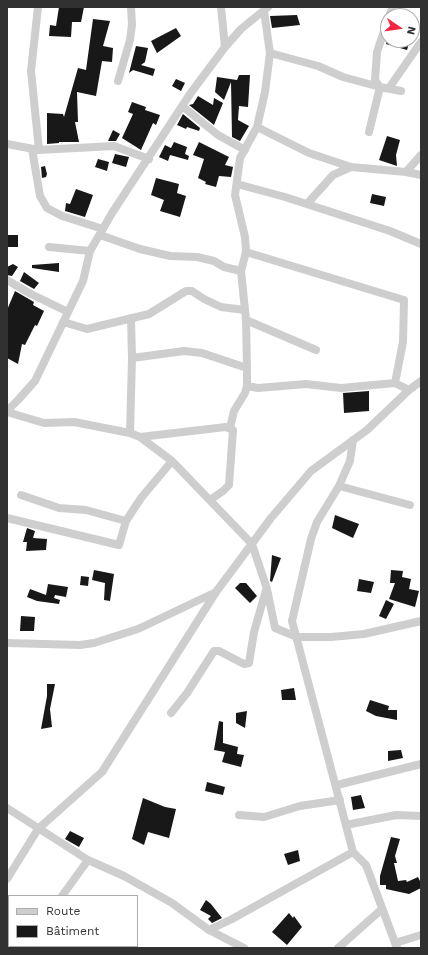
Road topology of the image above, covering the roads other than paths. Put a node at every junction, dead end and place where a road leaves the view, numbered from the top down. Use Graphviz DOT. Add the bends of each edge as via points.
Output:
graph roads {
  1 [pos="38,7"];
  2 [pos="131,7"];
  3 [pos="221,7"];
  4 [pos="266,9"];
  5 [pos="421,42"];
  6 [pos="380,43"];
  7 [pos="225,47"];
  8 [pos="270,53"];
  9 [pos="118,81"];
  10 [pos="380,87"];
  11 [pos="389,88"];
  12 [pos="401,91"];
  13 [pos="182,106"];
  14 [pos="257,127"];
  15 [pos="369,132"];
  16 [pos="7,144"];
  17 [pos="36,150"];
  18 [pos="245,150"];
  19 [pos="421,155"];
  20 [pos="149,159"];
  21 [pos="351,167"];
  22 [pos="406,172"];
  23 [pos="421,174"];
  24 [pos="237,184"];
  25 [pos="308,204"];
  26 [pos="102,232"];
  27 [pos="421,244"];
  28 [pos="50,248"];
  29 [pos="90,251"];
  30 [pos="246,252"];
  31 [pos="241,271"];
  32 [pos="7,280"];
  33 [pos="245,310"];
  34 [pos="68,312"];
  35 [pos="131,318"];
  36 [pos="246,320"];
  37 [pos="63,322"];
  38 [pos="316,350"];
  39 [pos="132,358"];
  40 [pos="247,368"];
  41 [pos="421,381"];
  42 [pos="395,383"];
  43 [pos="247,386"];
  44 [pos="409,390"];
  45 [pos="7,412"];
  46 [pos="230,428"];
  47 [pos="130,433"];
  48 [pos="140,437"];
  49 [pos="353,440"];
  50 [pos="172,461"];
  51 [pos="339,486"];
  52 [pos="21,496"];
  53 [pos="210,500"];
  54 [pos="410,506"];
  55 [pos="7,518"];
  56 [pos="126,521"];
  57 [pos="252,544"];
  58 [pos="267,589"];
  59 [pos="216,592"];
  60 [pos="421,621"];
  61 [pos="297,637"];
  62 [pos="7,643"];
  63 [pos="171,713"];
  64 [pos="421,764"];
  65 [pos="337,785"];
  66 [pos="340,800"];
  67 [pos="7,808"];
  68 [pos="239,815"];
  69 [pos="421,816"];
  70 [pos="346,825"];
  71 [pos="38,829"];
  72 [pos="353,852"];
  73 [pos="88,860"];
  74 [pos="7,879"];
  75 [pos="63,895"];
  76 [pos="382,909"];
  77 [pos="209,930"];
  78 [pos="421,935"];
  79 [pos="396,946"];
  80 [pos="244,948"];
  81 [pos="338,948"];
  1 -- 17 [label="street" via="31,72"];
  2 -- 9 [label="street" via="130,40"];
  3 -- 7 [label="street"];
  4 -- 7 [label="street" via="241,29"];
  4 -- 8 [label="street"];
  5 -- 11 [label="street"];
  6 -- 10 [label="street" via="375,80"];
  7 -- 13 [label="street"];
  8 -- 10 [label="street"];
  8 -- 14 [label="street"];
  10 -- 11 [label="street"];
  10 -- 15 [label="street"];
  11 -- 12 [label="street"];
  13 -- 18 [label="street" via="218,135"];
  13 -- 20 [label="street"];
  14 -- 18 [label="street"];
  14 -- 21 [label="street" via="310,154"];
  16 -- 17 [label="street"];
  17 -- 20 [label="street" via="114,146"];
  17 -- 26 [label="street" via="40,196 46,208"];
  18 -- 24 [label="street" via="240,158"];
  19 -- 22 [label="street"];
  20 -- 26 [label="street"];
  21 -- 22 [label="street"];
  21 -- 25 [label="street" via="334,175"];
  22 -- 23 [label="street"];
  24 -- 25 [label="street"];
  24 -- 30 [label="street" via="236,202 246,237"];
  25 -- 27 [label="street"];
  26 -- 29 [label="street"];
  26 -- 31 [label="street" via="140,249 170,256 197,257"];
  28 -- 29 [label="street"];
  29 -- 34 [label="street" via="83,281"];
  30 -- 31 [label="street"];
  30 -- 42 [label="street" via="404,300 402,342"];
  31 -- 33 [label="street"];
  32 -- 34 [label="street"];
  33 -- 35 [label="street" via="221,307 192,291 186,291 149,314"];
  33 -- 36 [label="street"];
  34 -- 37 [label="street"];
  35 -- 37 [label="street" via="88,329"];
  35 -- 39 [label="street"];
  36 -- 38 [label="street"];
  36 -- 40 [label="street"];
  37 -- 45 [label="street" via="35,381"];
  39 -- 40 [label="street" via="184,350 202,353"];
  39 -- 47 [label="street"];
  40 -- 43 [label="street"];
  41 -- 44 [label="street"];
  42 -- 43 [label="street" via="341,388 306,384 258,388"];
  42 -- 44 [label="street"];
  43 -- 46 [label="street" via="234,411"];
  44 -- 49 [label="street"];
  45 -- 47 [label="street" via="44,424 74,422"];
  46 -- 48 [label="street" via="188,430"];
  46 -- 53 [label="street" via="233,430 229,485"];
  47 -- 48 [label="street"];
  48 -- 50 [label="street"];
  49 -- 51 [label="street" via="350,461"];
  49 -- 57 [label="street" via="311,471"];
  50 -- 53 [label="street"];
  50 -- 56 [label="street" via="141,498"];
  51 -- 54 [label="street"];
  51 -- 61 [label="street" via="317,522 311,539 292,622"];
  52 -- 56 [label="street" via="59,508 86,510"];
  53 -- 57 [label="street"];
  55 -- 56 [label="street" via="118,545"];
  57 -- 58 [label="street"];
  57 -- 59 [label="street"];
  58 -- 61 [label="street" via="275,628"];
  58 -- 63 [label="street" via="254,632 249,663 244,664 214,651"];
  59 -- 62 [label="street" via="138,629 94,643"];
  59 -- 71 [label="street" via="102,772"];
  60 -- 61 [label="street" via="349,636"];
  61 -- 65 [label="street"];
  64 -- 65 [label="street"];
  65 -- 66 [label="street"];
  66 -- 68 [label="street" via="300,806 264,817"];
  66 -- 70 [label="street"];
  67 -- 71 [label="street"];
  69 -- 70 [label="street" via="396,815"];
  70 -- 72 [label="street"];
  71 -- 73 [label="street"];
  71 -- 74 [label="street"];
  72 -- 76 [label="street" via="366,865"];
  72 -- 77 [label="street"];
  73 -- 75 [label="street"];
  73 -- 77 [label="street" via="124,876 172,903"];
  76 -- 79 [label="street"];
  76 -- 81 [label="street"];
  77 -- 80 [label="street"];
  78 -- 79 [label="street"];
}
